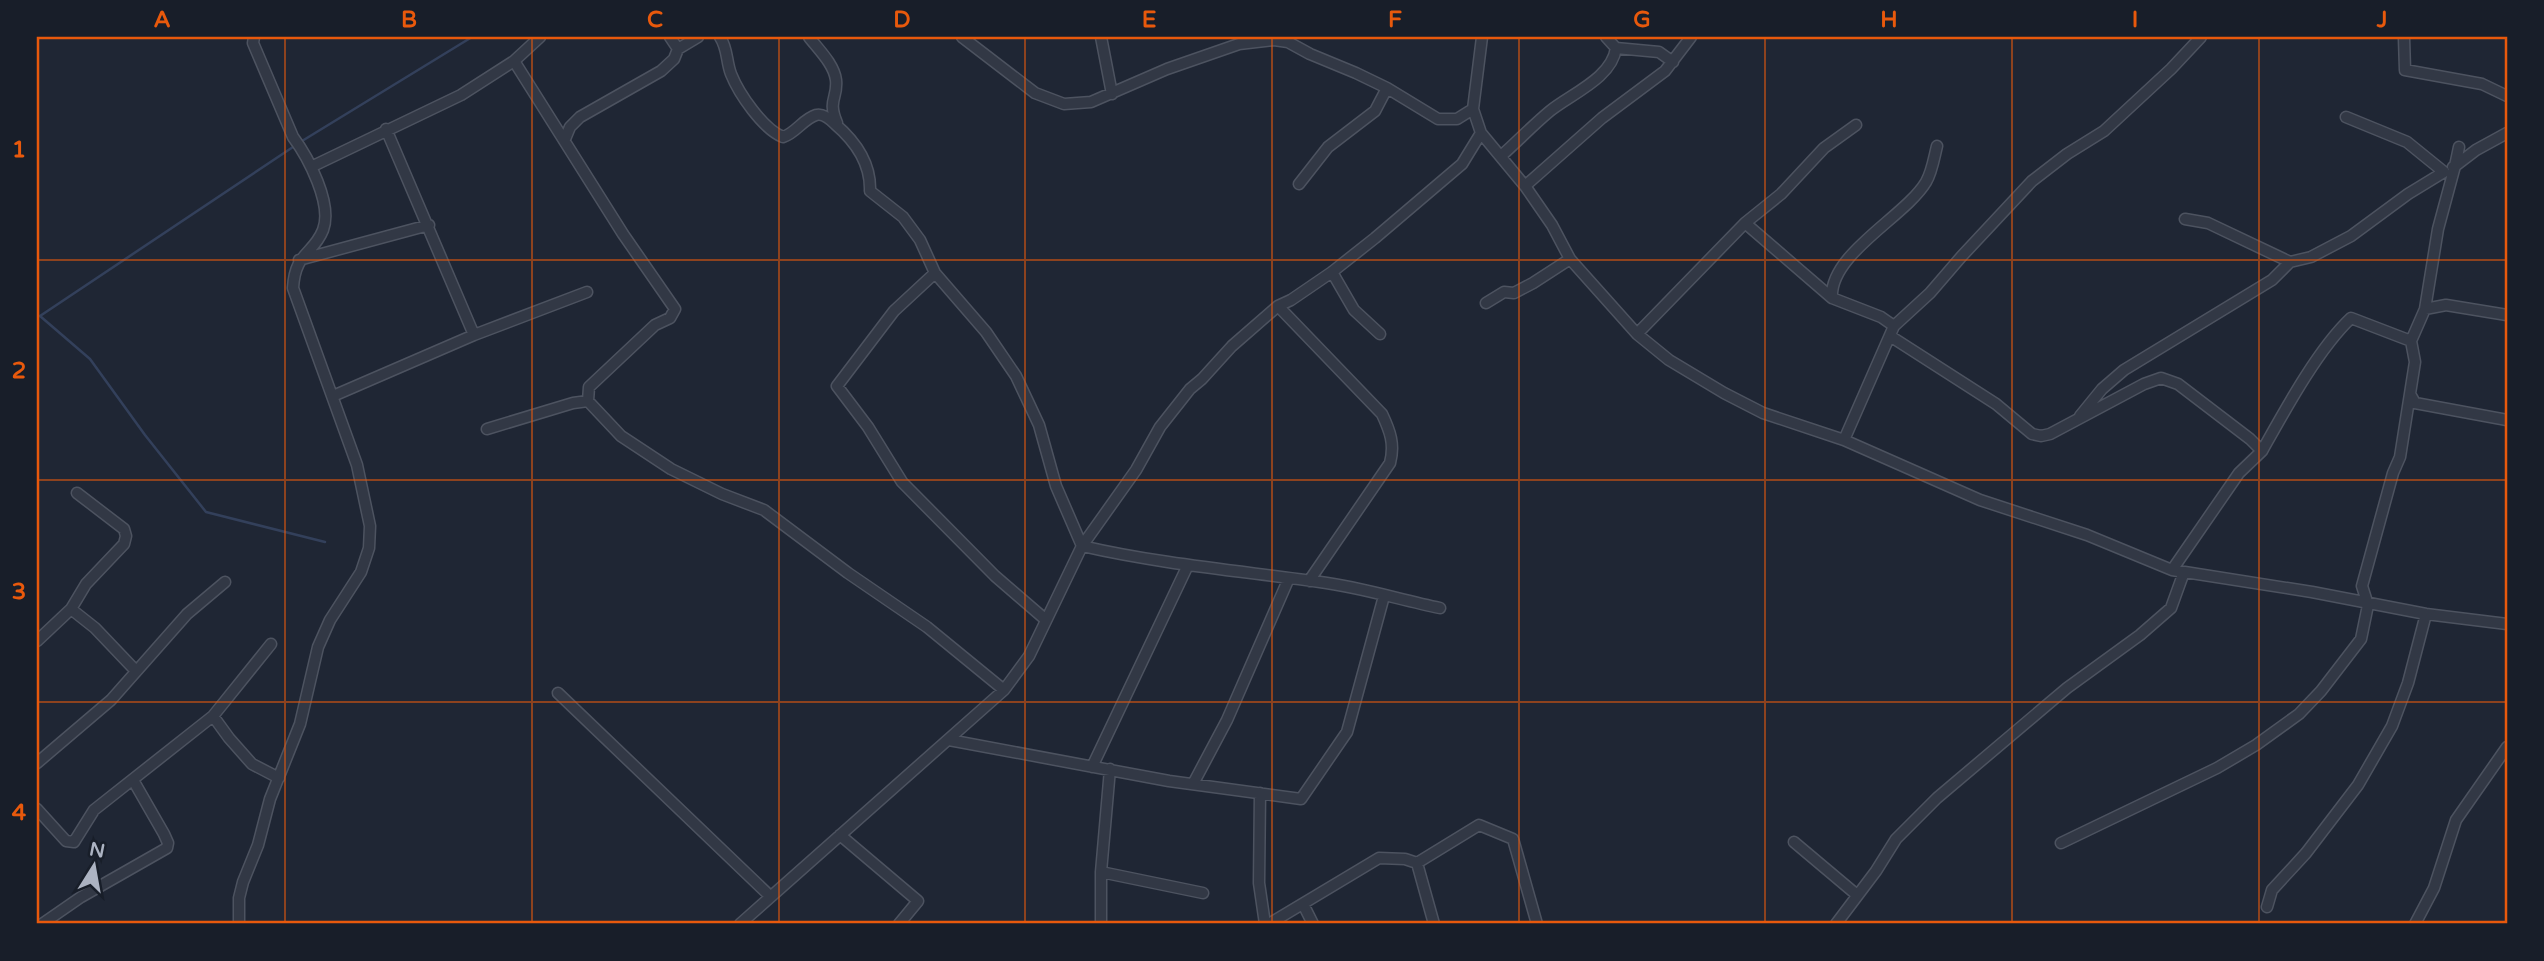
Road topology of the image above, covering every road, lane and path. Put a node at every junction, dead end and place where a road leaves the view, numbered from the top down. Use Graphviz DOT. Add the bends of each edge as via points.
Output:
graph roads {
  1 [pos="254,37"];
  2 [pos="540,37"];
  3 [pos="670,37"];
  4 [pos="698,37"];
  5 [pos="720,37"];
  6 [pos="809,37"];
  7 [pos="962,37"];
  8 [pos="1101,37"];
  9 [pos="1482,37"];
  10 [pos="1606,37"];
  11 [pos="1691,37"];
  12 [pos="2201,37"];
  13 [pos="2404,38"];
  14 [pos="1616,48"];
  15 [pos="678,49"];
  16 [pos="514,61"];
  17 [pos="1673,62"];
  18 [pos="1387,88"];
  19 [pos="1112,94"];
  20 [pos="2507,96"];
  21 [pos="1473,109"];
  22 [pos="2346,117"];
  23 [pos="1856,125"];
  24 [pos="838,126"];
  25 [pos="386,130"];
  26 [pos="1481,133"];
  27 [pos="2507,133"];
  28 [pos="565,139"];
  29 [pos="1937,146"];
  30 [pos="2459,147"];
  31 [pos="1501,156"];
  32 [pos="2455,166"];
  33 [pos="312,167"];
  34 [pos="2444,172"];
  35 [pos="1299,184"];
  36 [pos="1525,186"];
  37 [pos="2185,219"];
  38 [pos="1745,223"];
  39 [pos="429,225"];
  40 [pos="299,260"];
  41 [pos="1570,260"];
  42 [pos="2290,262"];
  43 [pos="1332,272"];
  44 [pos="935,273"];
  45 [pos="587,292"];
  46 [pos="1832,298"];
  47 [pos="1486,303"];
  48 [pos="1278,306"];
  49 [pos="2425,309"];
  50 [pos="2507,315"];
  51 [pos="1892,331"];
  52 [pos="1380,334"];
  53 [pos="1637,334"];
  54 [pos="474,335"];
  55 [pos="2411,341"];
  56 [pos="2410,394"];
  57 [pos="333,396"];
  58 [pos="588,401"];
  59 [pos="2078,419"];
  60 [pos="2507,419"];
  61 [pos="487,429"];
  62 [pos="1844,440"];
  63 [pos="2262,451"];
  64 [pos="77,493"];
  65 [pos="1082,546"];
  66 [pos="1188,565"];
  67 [pos="2172,570"];
  68 [pos="2184,572"];
  69 [pos="1289,578"];
  70 [pos="1309,581"];
  71 [pos="225,582"];
  72 [pos="1384,596"];
  73 [pos="2368,605"];
  74 [pos="1440,608"];
  75 [pos="71,609"];
  76 [pos="2426,614"];
  77 [pos="1046,620"];
  78 [pos="2507,624"];
  79 [pos="37,641"];
  80 [pos="271,644"];
  81 [pos="135,670"];
  82 [pos="1004,690"];
  83 [pos="558,693"];
  84 [pos="213,716"];
  85 [pos="949,740"];
  86 [pos="2507,747"];
  87 [pos="37,763"];
  88 [pos="1092,767"];
  89 [pos="1110,769"];
  90 [pos="279,778"];
  91 [pos="133,779"];
  92 [pos="1193,784"];
  93 [pos="1260,793"];
  94 [pos="37,809"];
  95 [pos="841,835"];
  96 [pos="1794,842"];
  97 [pos="2061,843"];
  98 [pos="1417,863"];
  99 [pos="1101,872"];
  100 [pos="1203,893"];
  101 [pos="1857,895"];
  102 [pos="770,896"];
  103 [pos="1303,904"];
  104 [pos="2267,907"];
  105 [pos="42,924"];
  106 [pos="239,924"];
  107 [pos="740,924"];
  108 [pos="899,924"];
  109 [pos="1101,924"];
  110 [pos="1267,924"];
  111 [pos="1313,924"];
  112 [pos="1434,924"];
  113 [pos="1537,924"];
  114 [pos="1836,924"];
  115 [pos="2415,924"];
  1 -- 33 [label="street" via="293,137"];
  2 -- 16 [label="street"];
  3 -- 15 [label="street"];
  4 -- 15 [label="street"];
  5 -- 24 [label="street" via="727,47 730,73 767,128 783,137 816,115"];
  6 -- 24 [label="street" via="831,65 836,80 831,109"];
  7 -- 19 [label="street" via="1035,93 1064,104 1091,102"];
  8 -- 19 [label="street"];
  9 -- 21 [label="street"];
  10 -- 14 [label="street"];
  11 -- 17 [label="street"];
  12 -- 51 [label="street" via="2104,131 2032,181"];
  13 -- 20 [label="street" via="2405,69 2482,84"];
  14 -- 17 [label="street" via="1659,52"];
  14 -- 31 [label="street" via="1615,57 1592,83 1552,110"];
  15 -- 28 [label="street" via="674,60 661,71 580,117"];
  16 -- 25 [label="street" via="461,95"];
  16 -- 28 [label="street"];
  17 -- 36 [label="street"];
  18 -- 19 [label="street" via="1288,42 1274,40 1239,44"];
  18 -- 21 [label="street" via="1438,119 1457,120"];
  18 -- 35 [label="street" via="1375,111 1328,147"];
  21 -- 26 [label="street"];
  22 -- 34 [label="street" via="2407,142"];
  23 -- 38 [label="street" via="1824,148 1781,194"];
  24 -- 44 [label="street" via="852,139 866,165 870,191 903,217"];
  25 -- 33 [label="street"];
  25 -- 39 [label="street"];
  26 -- 31 [label="street"];
  26 -- 43 [label="street" via="1462,163"];
  27 -- 32 [label="street"];
  28 -- 58 [label="street" via="676,309 589,387"];
  29 -- 46 [label="street" via="1927,181 1862,243 1836,275"];
  30 -- 32 [label="street"];
  31 -- 36 [label="street"];
  32 -- 34 [label="street"];
  32 -- 49 [label="street" via="2438,229"];
  33 -- 40 [label="street" via="325,217 323,230"];
  34 -- 42 [label="street" via="2351,236 2311,257"];
  36 -- 41 [label="street"];
  37 -- 42 [label="street" via="2208,223"];
  38 -- 46 [label="street"];
  38 -- 53 [label="street"];
  39 -- 40 [label="street"];
  39 -- 54 [label="street"];
  40 -- 57 [label="street" via="293,288"];
  41 -- 47 [label="street" via="1514,293 1504,292"];
  41 -- 53 [label="street"];
  42 -- 59 [label="street" via="2273,280 2124,370 2102,388"];
  43 -- 48 [label="street"];
  43 -- 52 [label="street" via="1354,310"];
  44 -- 65 [label="street" via="986,332 1016,376 1039,425 1056,486"];
  44 -- 77 [label="street" via="894,311 837,386 902,482 995,576"];
  45 -- 54 [label="street"];
  46 -- 51 [label="street" via="1881,317"];
  48 -- 65 [label="street" via="1190,388"];
  48 -- 70 [label="street" via="1382,414 1394,450 1390,463"];
  49 -- 50 [label="street" via="2446,305"];
  49 -- 55 [label="street"];
  51 -- 59 [label="street" via="2032,433 2050,434"];
  51 -- 62 [label="street"];
  53 -- 62 [label="street" via="1668,360 1763,413"];
  54 -- 57 [label="street"];
  55 -- 56 [label="street" via="2415,362"];
  55 -- 63 [label="street" via="2351,318 2339,329"];
  56 -- 60 [label="street" via="2415,403"];
  56 -- 73 [label="street" via="2400,457 2362,586"];
  57 -- 90 [label="street" via="357,465 370,526 369,548 361,572 318,647 300,724"];
  58 -- 61 [label="street"];
  58 -- 82 [label="street" via="621,436 671,468 764,510 927,627"];
  59 -- 63 [label="street" via="2144,384 2167,378"];
  62 -- 67 [label="street" via="1980,500 2087,535"];
  63 -- 67 [label="street" via="2239,473"];
  64 -- 75 [label="street" via="127,536"];
  65 -- 66 [label="street"];
  65 -- 77 [label="street"];
  66 -- 69 [label="street"];
  66 -- 88 [label="street"];
  67 -- 68 [label="street"];
  68 -- 73 [label="street"];
  68 -- 101 [label="street" via="2171,608 1937,798 1896,839"];
  69 -- 70 [label="street"];
  69 -- 92 [label="street" via="1227,720"];
  70 -- 72 [label="street"];
  71 -- 81 [label="street" via="187,614"];
  72 -- 74 [label="street"];
  72 -- 93 [label="street" via="1347,732 1301,799"];
  73 -- 76 [label="street"];
  73 -- 97 [label="street" via="2361,639 2299,714 2217,768"];
  75 -- 79 [label="street"];
  75 -- 81 [label="street"];
  76 -- 78 [label="street"];
  76 -- 104 [label="street" via="2409,683 2392,726 2358,785 2272,890"];
  77 -- 82 [label="street" via="1029,656"];
  80 -- 84 [label="street"];
  81 -- 87 [label="street" via="111,700"];
  82 -- 85 [label="street"];
  83 -- 102 [label="street"];
  84 -- 90 [label="street" via="252,764"];
  84 -- 91 [label="street"];
  85 -- 88 [label="street"];
  85 -- 95 [label="street"];
  86 -- 115 [label="street" via="2456,820 2434,888"];
  88 -- 89 [label="street"];
  89 -- 92 [label="street"];
  89 -- 99 [label="street"];
  90 -- 106 [label="street" via="243,881"];
  91 -- 94 [label="street" via="94,810 74,842 66,841"];
  91 -- 105 [label="street" via="167,848"];
  92 -- 93 [label="street"];
  93 -- 110 [label="street" via="1259,883"];
  95 -- 102 [label="street"];
  95 -- 108 [label="street" via="918,901"];
  96 -- 101 [label="street"];
  98 -- 103 [label="street" via="1379,858"];
  98 -- 112 [label="street"];
  98 -- 113 [label="street" via="1479,825 1513,839"];
  99 -- 100 [label="street"];
  99 -- 109 [label="street"];
  101 -- 114 [label="street"];
  102 -- 107 [label="street"];
  103 -- 110 [label="street"];
  103 -- 111 [label="street"];
}
